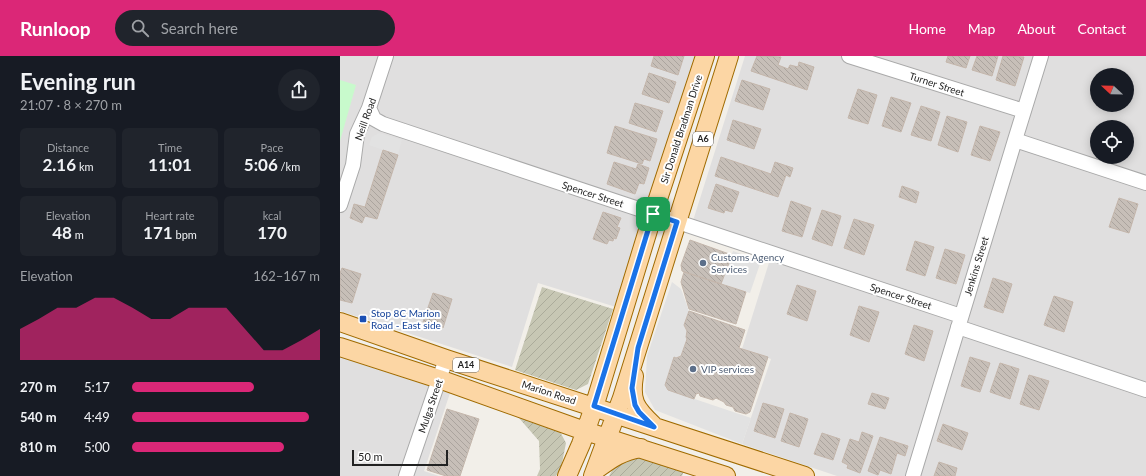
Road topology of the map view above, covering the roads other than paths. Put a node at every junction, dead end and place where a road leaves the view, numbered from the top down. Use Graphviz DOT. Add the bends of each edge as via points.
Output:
graph roads {
  1 [pos="386,56"];
  2 [pos="705,56"];
  3 [pos="729,56"];
  4 [pos="850,56"];
  5 [pos="1041,56"];
  6 [pos="369,108"];
  7 [pos="1024,111"];
  8 [pos="1015,140"];
  9 [pos="1146,183"];
  10 [pos="340,205"];
  11 [pos="653,214"];
  12 [pos="677,222"];
  13 [pos="340,322"];
  14 [pos="959,322"];
  15 [pos="340,347"];
  16 [pos="638,348"];
  17 [pos="446,359"];
  18 [pos="439,379"];
  19 [pos="1146,390"];
  20 [pos="594,406"];
  21 [pos="616,414"];
  22 [pos="559,422"];
  23 [pos="654,427"];
  24 [pos="585,431"];
  25 [pos="607,438"];
  26 [pos="640,448"];
  27 [pos="698,472"];
  28 [pos="595,473"];
  29 [pos="406,476"];
  30 [pos="562,476"];
  31 [pos="567,476"];
  32 [pos="726,476"];
  33 [pos="805,476"];
  34 [pos="913,476"];
  1 -- 6 [label="street, Neill Road"];
  2 -- 11 [label="main road, Sir Donald Bradman Drive / A6"];
  3 -- 12 [label="main road, A6"];
  4 -- 7 [label="street, Turner Street"];
  5 -- 7 [label="street, Jenkins Street"];
  6 -- 10 [label="street, Neill Road" via="357,134 353,165"];
  6 -- 11 [label="street, Spencer Street" via="374,119 383,124"];
  7 -- 8 [label="street, Jenkins Street"];
  8 -- 9 [label="street"];
  8 -- 14 [label="street, Jenkins Street"];
  11 -- 12 [label="street, Spencer Street"];
  11 -- 20 [label="main road, Sir Donald Bradman Drive / A6"];
  12 -- 14 [label="street, Spencer Street"];
  12 -- 16 [label="main road, A6"];
  13 -- 17 [label="main road, Marion Road / A14"];
  14 -- 19 [label="street, Spencer Street"];
  14 -- 34 [label="street, Jenkins Street"];
  15 -- 18 [label="main road, A14"];
  16 -- 21 [label="main road, A6"];
  16 -- 23 [label="main road" via="632,388 634,403"];
  17 -- 18 [label="street, Mulga Street"];
  17 -- 20 [label="main road, Marion Road / A14"];
  18 -- 22 [label="main road, A14"];
  18 -- 29 [label="street, Mulga Street"];
  20 -- 21 [label="main road, Marion Road / A14"];
  20 -- 24 [label="main road, Sir Donald Bradman Drive / A6"];
  21 -- 23 [label="main road, Marion Road / A14"];
  21 -- 25 [label="main road, A6"];
  22 -- 24 [label="main road, A14"];
  22 -- 30 [label="main road" via="569,438 570,448"];
  23 -- 33 [label="main road, Marion Road / A14"];
  24 -- 25 [label="main road, A14"];
  24 -- 31 [label="main road, Sir Donald Bradman Drive / A6"];
  25 -- 26 [label="main road, A14"];
  25 -- 28 [label="main road, A6"];
  26 -- 27 [label="main road, A14"];
  26 -- 28 [label="main road" via="621,453"];
  27 -- 32 [label="main road, A14"];
}
